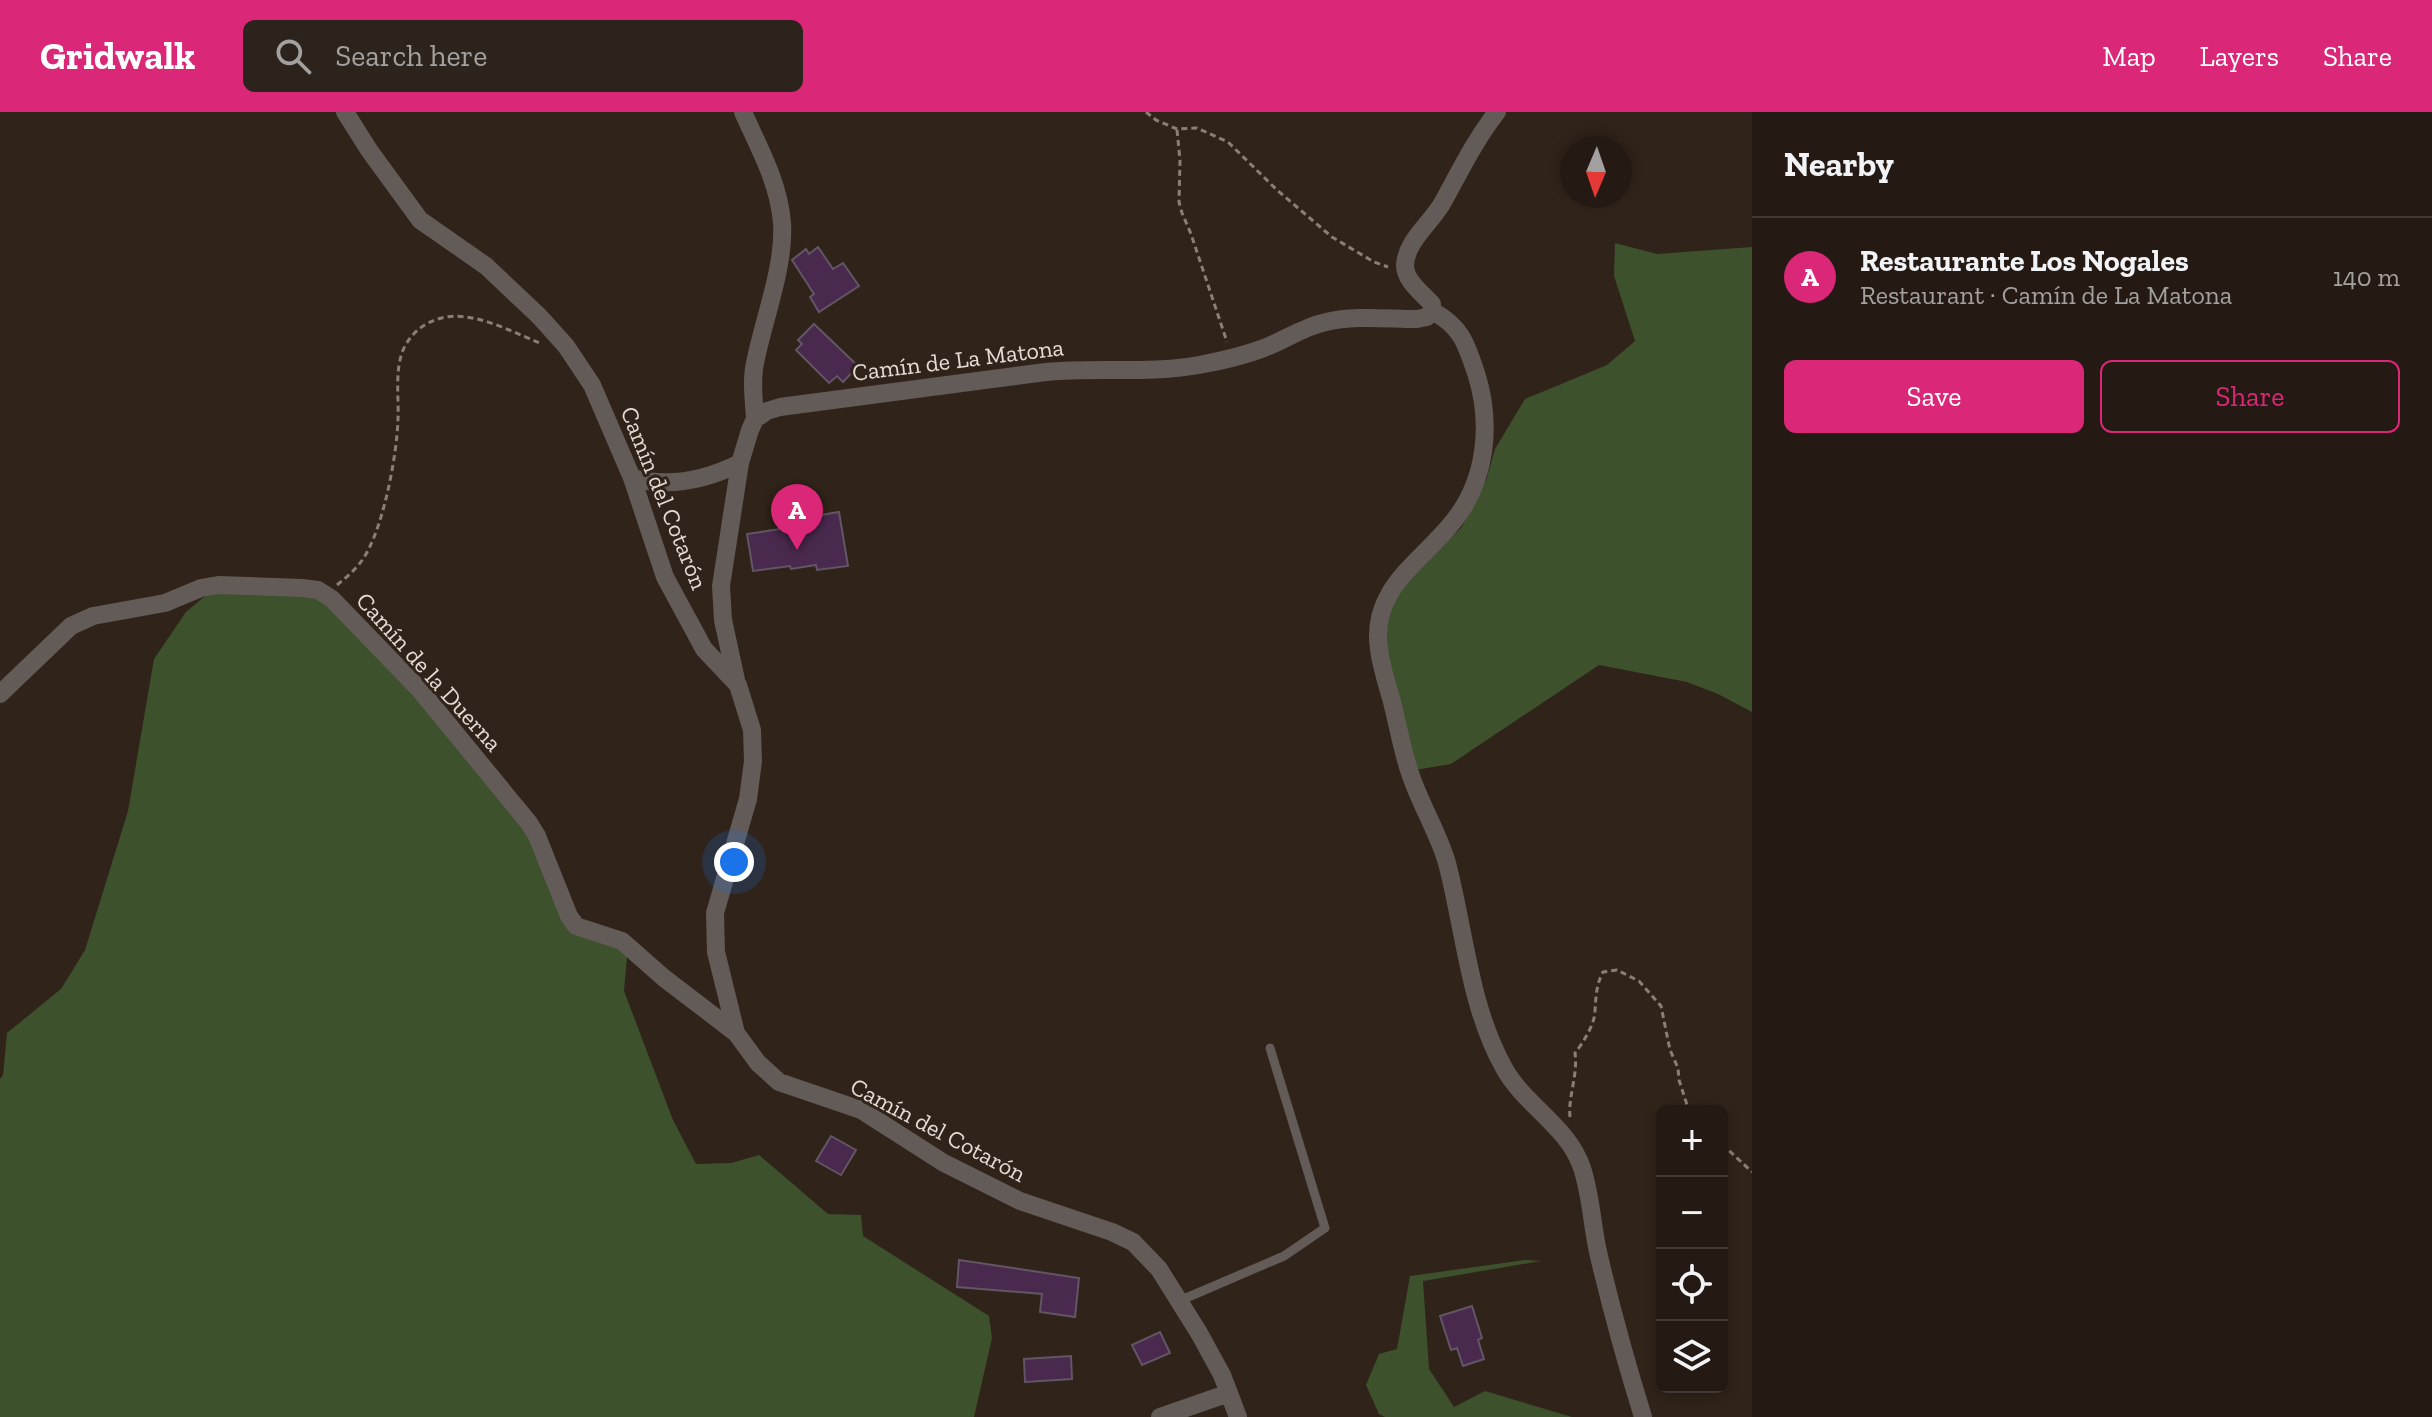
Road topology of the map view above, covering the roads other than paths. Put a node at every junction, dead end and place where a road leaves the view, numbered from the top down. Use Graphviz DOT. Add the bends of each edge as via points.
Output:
graph roads {
  1 [pos="345,112"];
  2 [pos="743,112"];
  3 [pos="1497,112"];
  4 [pos="1432,311"];
  5 [pos="755,419"];
  6 [pos="740,463"];
  7 [pos="632,478"];
  8 [pos="738,685"];
  9 [pos="0,694"];
  10 [pos="736,1033"];
  11 [pos="1270,1048"];
  12 [pos="1179,1301"];
  13 [pos="1229,1393"];
  14 [pos="1160,1417"];
  15 [pos="1238,1417"];
  16 [pos="1643,1417"];
  1 -- 7 [label="street, Camín del Cotarón" via="420,220 486,266 566,346 592,385"];
  2 -- 5 [label="street" via="770,171 782,223 754,367"];
  3 -- 4 [label="street" via="1410,248 1407,277 1432,304"];
  4 -- 5 [label="street, Camín de La Matona" via="1417,319 1328,321 1267,347 1196,365 1031,374 780,407"];
  4 -- 16 [label="street" via="1454,324 1467,344 1485,410 1484,451 1455,520 1385,598 1379,650 1410,773 1446,861 1485,1026 1512,1081 1561,1132 1582,1168"];
  5 -- 6 [label="street"];
  6 -- 7 [label="street" via="695,480"];
  6 -- 8 [label="street" via="721,586"];
  7 -- 8 [label="street, Camín del Cotarón" via="665,577 704,649"];
  8 -- 10 [label="street, Camín del Cotarón" via="752,730 753,761 748,799 715,913 716,952"];
  9 -- 10 [label="street, Camín de la Duerna" via="71,626 93,616 165,603 218,585 318,590 420,690 529,823 576,926 622,941"];
  10 -- 12 [label="street, Camín del Cotarón" via="779,1082 861,1110 944,1163 1020,1201 1133,1242"];
  11 -- 12 [label="lane" via="1325,1228 1284,1256"];
  12 -- 13 [label="street, Camín del Cotarón"];
  13 -- 14 [label="street"];
  13 -- 15 [label="street, Camín del Cotarón"];
}
